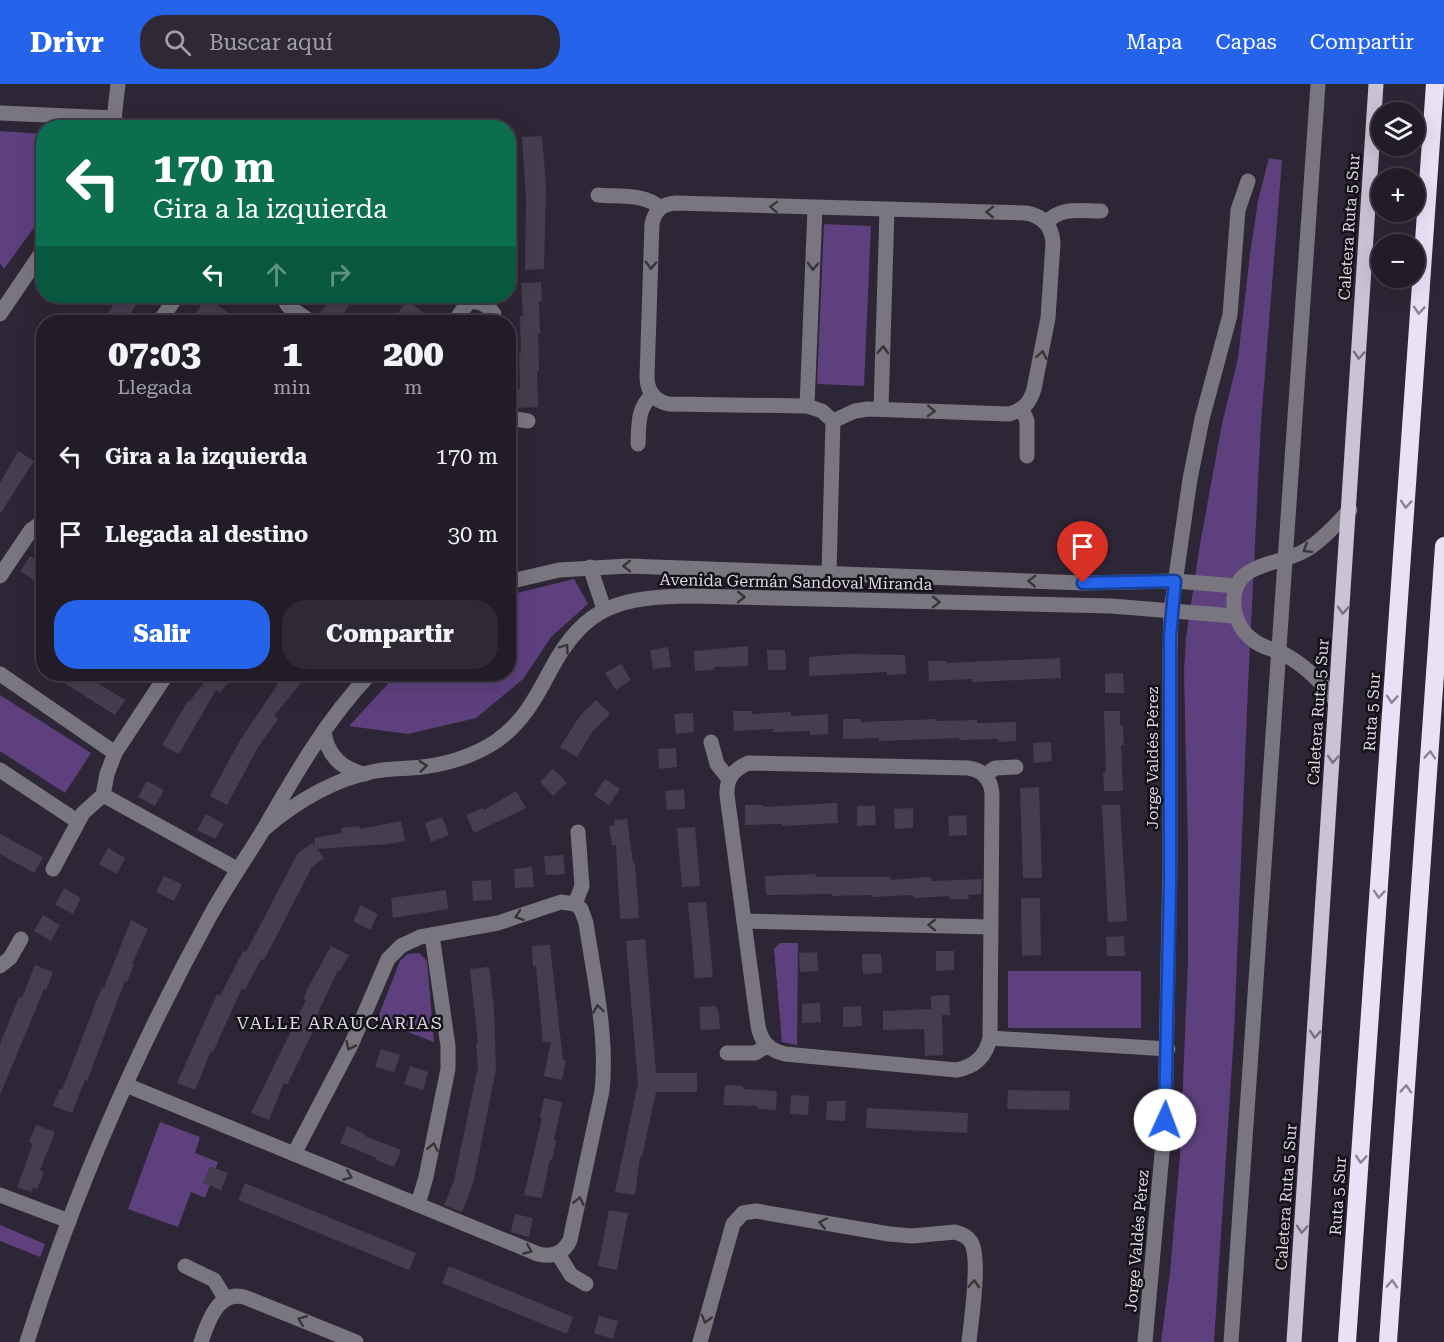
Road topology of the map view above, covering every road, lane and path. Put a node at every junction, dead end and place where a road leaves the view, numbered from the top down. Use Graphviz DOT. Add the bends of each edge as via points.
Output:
graph roads {
  1 [pos="118,84"];
  2 [pos="1318,84"];
  3 [pos="1376,84"];
  4 [pos="1435,84"];
  5 [pos="0,113"];
  6 [pos="80,120"];
  7 [pos="114,120"];
  8 [pos="1248,181"];
  9 [pos="598,195"];
  10 [pos="660,208"];
  11 [pos="815,208"];
  12 [pos="887,210"];
  13 [pos="1101,211"];
  14 [pos="1046,222"];
  15 [pos="36,259"];
  16 [pos="3,302"];
  17 [pos="286,303"];
  18 [pos="301,315"];
  19 [pos="652,396"];
  20 [pos="807,406"];
  21 [pos="881,409"];
  22 [pos="1022,409"];
  23 [pos="516,419"];
  24 [pos="528,421"];
  25 [pos="833,421"];
  26 [pos="638,444"];
  27 [pos="1027,456"];
  28 [pos="1350,510"];
  29 [pos="36,527"];
  30 [pos="1444,546"];
  31 [pos="1285,559"];
  32 [pos="590,567"];
  33 [pos="829,573"];
  34 [pos="0,576"];
  35 [pos="964,578"];
  36 [pos="516,580"];
  37 [pos="1175,581"];
  38 [pos="1237,586"];
  39 [pos="964,603"];
  40 [pos="604,609"];
  41 [pos="1171,611"];
  42 [pos="1235,616"];
  43 [pos="1279,652"];
  44 [pos="0,674"];
  45 [pos="162,681"];
  46 [pos="364,681"];
  47 [pos="1336,701"];
  48 [pos="324,731"];
  49 [pos="711,742"];
  50 [pos="115,753"];
  51 [pos="1016,767"];
  52 [pos="0,770"];
  53 [pos="365,774"];
  54 [pos="985,775"];
  55 [pos="729,779"];
  56 [pos="103,795"];
  57 [pos="77,821"];
  58 [pos="264,829"];
  59 [pos="578,832"];
  60 [pos="237,869"];
  61 [pos="53,870"];
  62 [pos="575,904"];
  63 [pos="744,921"];
  64 [pos="990,927"];
  65 [pos="432,935"];
  66 [pos="21,939"];
  67 [pos="0,966"];
  68 [pos="990,1038"];
  69 [pos="767,1046"];
  70 [pos="1168,1049"];
  71 [pos="727,1053"];
  72 [pos="126,1085"];
  73 [pos="294,1154"];
  74 [pos="0,1195"];
  75 [pos="418,1204"];
  76 [pos="69,1221"];
  77 [pos="558,1254"];
  78 [pos="185,1266"];
  79 [pos="586,1284"];
  80 [pos="225,1298"];
  81 [pos="27,1342"];
  82 [pos="201,1342"];
  83 [pos="356,1342"];
  84 [pos="700,1342"];
  85 [pos="969,1342"];
  86 [pos="1145,1342"];
  87 [pos="1231,1342"];
  88 [pos="1294,1342"];
  89 [pos="1347,1342"];
  90 [pos="1388,1342"];
  1 -- 7 [label="street"];
  2 -- 31 [label="street"];
  3 -- 28 [label="main road, Caletera Ruta 5 Sur, one-way"];
  4 -- 89 [label="highway, Ruta 5 Sur, one-way"];
  5 -- 6 [label="street"];
  8 -- 37 [label="street, Jorge Valdés Pérez" via="1238,210 1230,315 1202,419"];
  9 -- 10 [label="street" via="644,199"];
  11 -- 10 [label="street, one-way" via="676,204"];
  10 -- 19 [label="street, one-way" via="652,224 647,377"];
  11 -- 12 [label="street"];
  11 -- 20 [label="street, one-way"];
  14 -- 12 [label="street, one-way" via="1026,213"];
  21 -- 12 [label="street, one-way"];
  13 -- 14 [label="street" via="1067,210"];
  22 -- 14 [label="street, one-way" via="1032,397 1048,318 1053,243"];
  15 -- 16 [label="street"];
  17 -- 18 [label="street"];
  19 -- 20 [label="street" via="669,404"];
  19 -- 26 [label="street" via="640,412"];
  20 -- 25 [label="street" via="822,411"];
  21 -- 22 [label="street, one-way" via="1009,414"];
  21 -- 25 [label="street" via="855,411"];
  22 -- 27 [label="street" via="1027,421"];
  23 -- 24 [label="street"];
  25 -- 33 [label="street"];
  28 -- 31 [label="street, one-way" via="1320,540"];
  28 -- 47 [label="main road, Caletera Ruta 5 Sur, one-way"];
  29 -- 34 [label="street"];
  90 -- 30 [label="highway, one-way"];
  31 -- 38 [label="street" via="1256,567"];
  31 -- 43 [label="street"];
  33 -- 32 [label="street, Avenida Germán Sandoval Miranda, one-way"];
  32 -- 36 [label="street, Avenida Germán Sandoval Miranda"];
  32 -- 40 [label="street"];
  33 -- 35 [label="street, Avenida Germán Sandoval Miranda"];
  37 -- 35 [label="street, Avenida Germán Sandoval Miranda, one-way" via="1083,583"];
  35 -- 39 [label="street"];
  37 -- 38 [label="street, Avenida Germán Sandoval Miranda"];
  37 -- 41 [label="street, Jorge Valdés Pérez"];
  38 -- 42 [label="street"];
  40 -- 39 [label="street, Avenida Germán Sandoval Miranda, one-way" via="629,600 668,597"];
  39 -- 41 [label="street, Avenida Germán Sandoval Miranda"];
  53 -- 40 [label="street, Avenida Germán Sandoval Miranda, one-way" via="452,761 495,742 524,714 574,636"];
  41 -- 42 [label="street, Avenida Germán Sandoval Miranda"];
  41 -- 70 [label="street, Jorge Valdés Pérez"];
  42 -- 43 [label="street" via="1253,640"];
  43 -- 47 [label="street" via="1307,669"];
  43 -- 87 [label="street"];
  44 -- 50 [label="street"];
  45 -- 50 [label="street"];
  46 -- 48 [label="street, Avenida Germán Sandoval Miranda"];
  47 -- 88 [label="main road, Caletera Ruta 5 Sur, one-way"];
  48 -- 53 [label="street" via="333,757 347,769"];
  48 -- 58 [label="street, Avenida Germán Sandoval Miranda"];
  49 -- 55 [label="street" via="717,764"];
  50 -- 56 [label="street"];
  51 -- 54 [label="street" via="995,768"];
  52 -- 57 [label="street"];
  53 -- 58 [label="street, Avenida Germán Sandoval Miranda" via="310,795"];
  54 -- 55 [label="street" via="968,768 756,763 740,767"];
  54 -- 64 [label="street" via="992,794"];
  55 -- 63 [label="street" via="727,795"];
  56 -- 57 [label="street"];
  56 -- 60 [label="street"];
  57 -- 61 [label="street"];
  58 -- 60 [label="street, Avenida Germán Sandoval Miranda"];
  59 -- 62 [label="street" via="582,886"];
  60 -- 72 [label="street, Avenida Germán Sandoval Miranda" via="185,962"];
  62 -- 65 [label="street, one-way" via="561,902 498,923"];
  77 -- 62 [label="street, one-way" via="570,1240 604,1070 586,924"];
  64 -- 63 [label="street, one-way"];
  63 -- 69 [label="street" via="759,1033"];
  64 -- 68 [label="street"];
  65 -- 73 [label="street, one-way" via="410,940 388,959 351,1045"];
  75 -- 65 [label="street, one-way" via="448,1069"];
  66 -- 67 [label="street"];
  68 -- 69 [label="street" via="978,1061 956,1070 785,1054"];
  68 -- 70 [label="street"];
  69 -- 71 [label="street" via="755,1053"];
  70 -- 86 [label="street, Jorge Valdés Pérez" via="1162,1166"];
  72 -- 73 [label="street"];
  72 -- 76 [label="street, Avenida Germán Sandoval Miranda"];
  73 -- 75 [label="street, one-way"];
  74 -- 76 [label="street"];
  75 -- 77 [label="street, one-way" via="538,1254"];
  76 -- 81 [label="street, Avenida Germán Sandoval Miranda"];
  77 -- 79 [label="street" via="571,1275"];
  78 -- 80 [label="street" via="214,1280"];
  80 -- 82 [label="street"];
  83 -- 80 [label="street, one-way" via="240,1295"];
  85 -- 84 [label="street, one-way" via="974,1253 971,1241 962,1234 889,1234 756,1211 743,1213 733,1224"];
}
